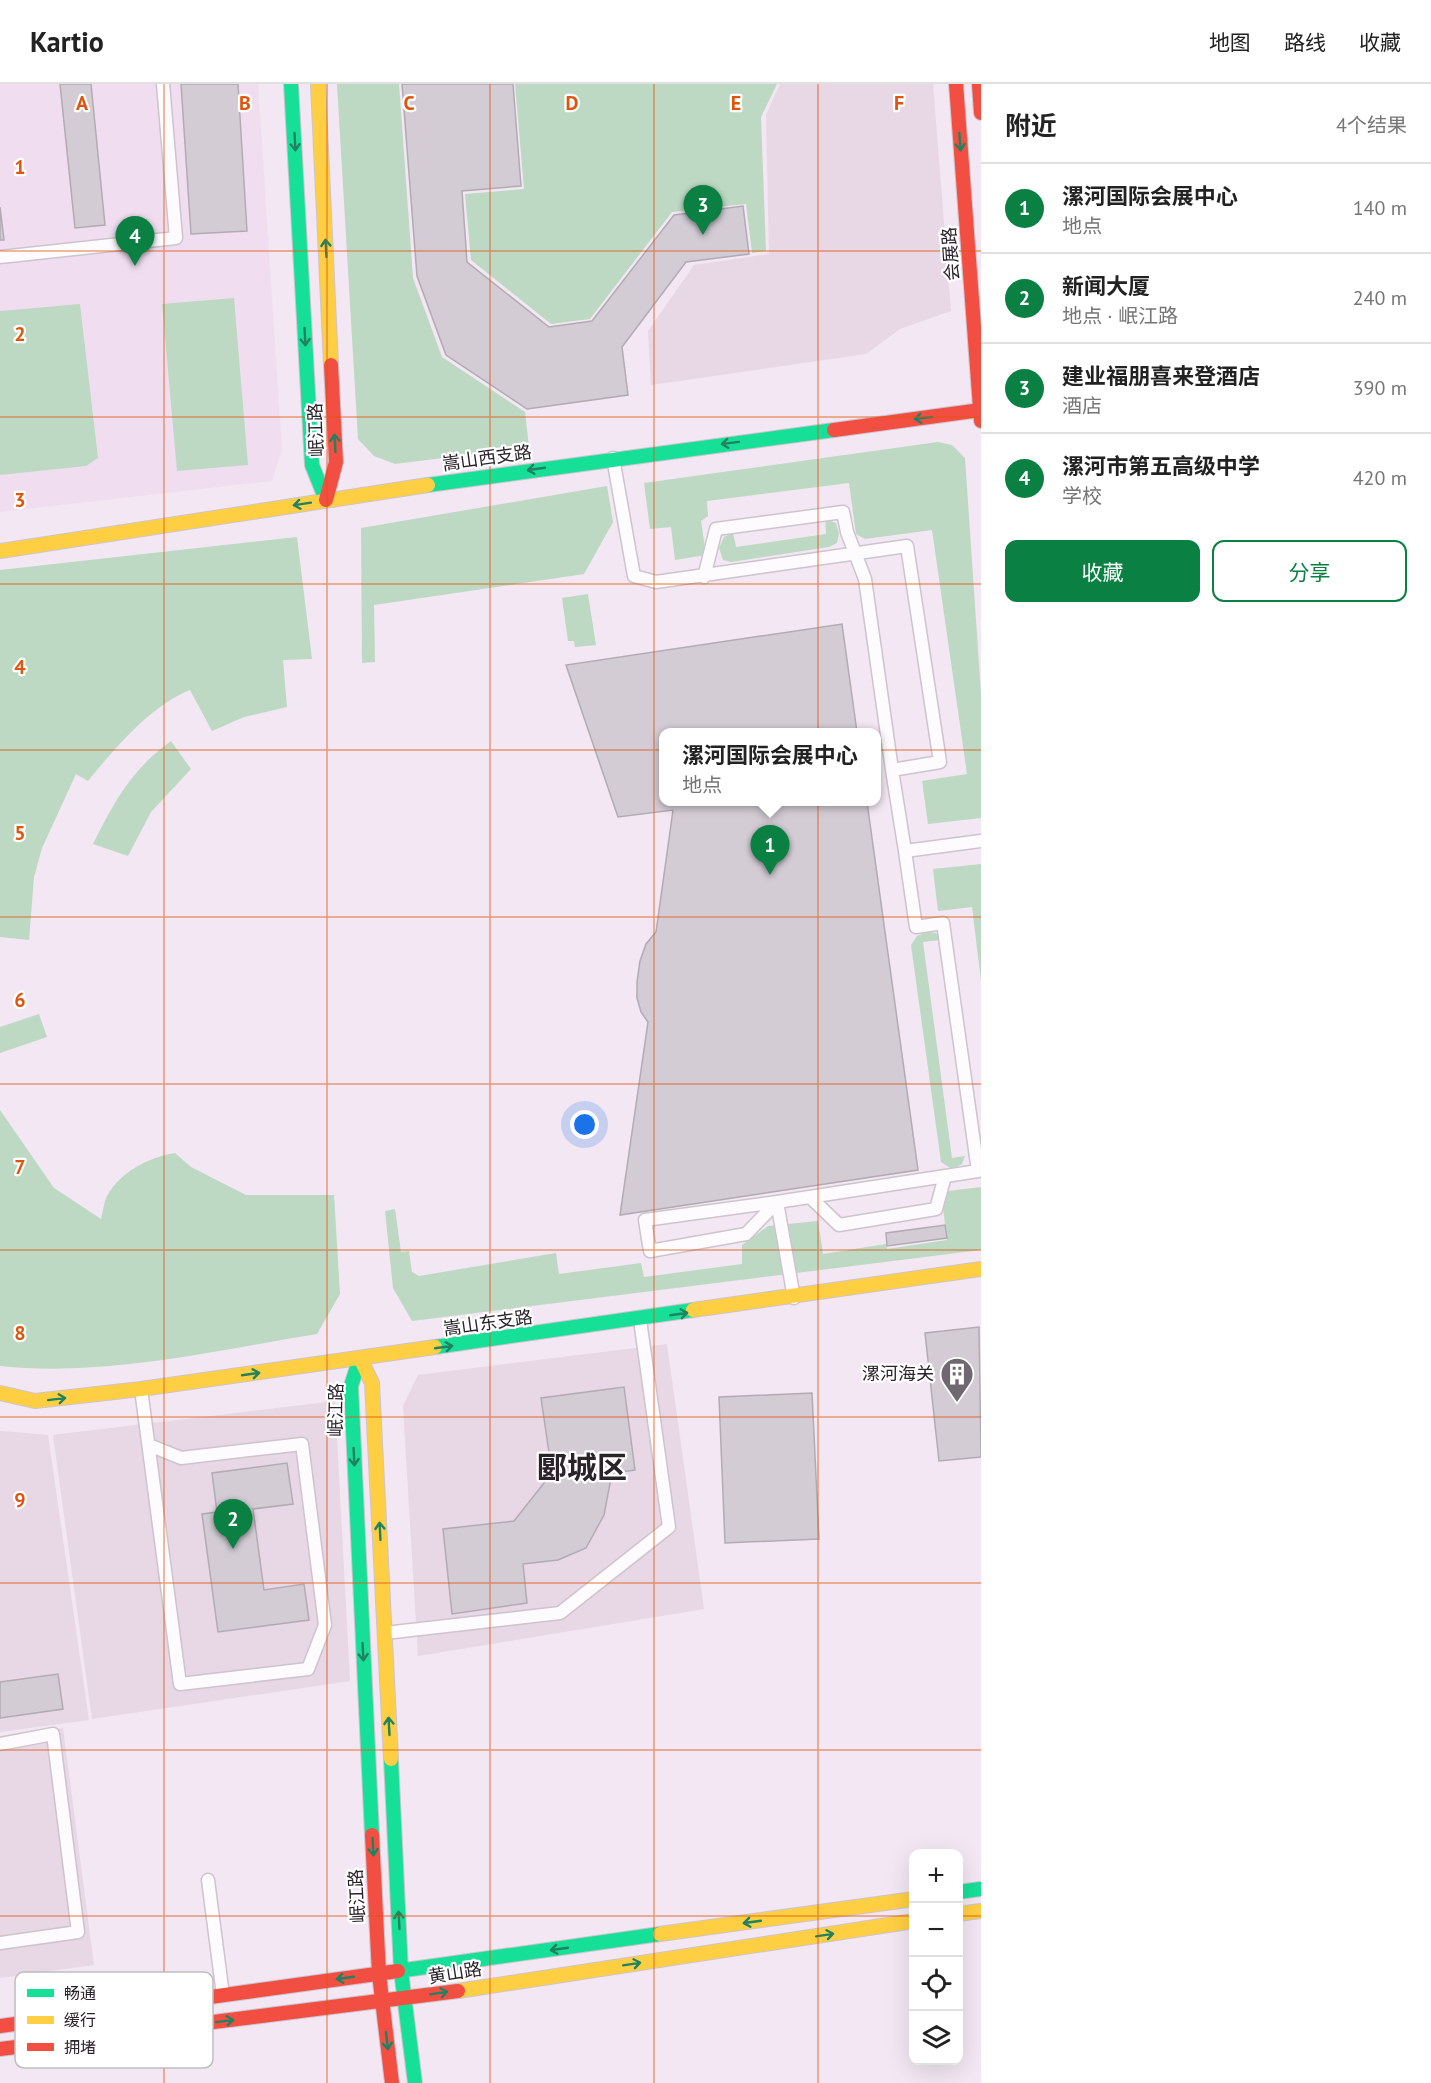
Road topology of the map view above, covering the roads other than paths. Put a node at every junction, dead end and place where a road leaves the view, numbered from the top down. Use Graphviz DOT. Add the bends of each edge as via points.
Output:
graph roads {
  1 [pos="163,84"];
  2 [pos="291,84"];
  3 [pos="318,84"];
  4 [pos="956,84"];
  5 [pos="979,84"];
  6 [pos="981,113"];
  7 [pos="0,257"];
  8 [pos="981,410"];
  9 [pos="981,422"];
  10 [pos="613,458"];
  11 [pos="326,500"];
  12 [pos="0,551"];
  13 [pos="855,553"];
  14 [pos="704,577"];
  15 [pos="892,770"];
  16 [pos="981,841"];
  17 [pos="905,852"];
  18 [pos="945,1176"];
  19 [pos="810,1197"];
  20 [pos="777,1202"];
  21 [pos="981,1269"];
  22 [pos="794,1298"];
  23 [pos="640,1320"];
  24 [pos="360,1358"];
  25 [pos="141,1389"];
  26 [pos="0,1393"];
  27 [pos="149,1445"];
  28 [pos="385,1633"];
  29 [pos="0,1744"];
  30 [pos="208,1880"];
  31 [pos="981,1889"];
  32 [pos="963,1891"];
  33 [pos="909,1900"];
  34 [pos="981,1911"];
  35 [pos="963,1913"];
  36 [pos="909,1922"];
  37 [pos="0,1943"];
  38 [pos="401,1971"];
  39 [pos="379,1974"];
  40 [pos="223,1995"];
  41 [pos="213,1996"];
  42 [pos="404,1999"];
  43 [pos="381,2001"];
  44 [pos="213,2022"];
  45 [pos="15,2024"];
  46 [pos="0,2026"];
  47 [pos="15,2047"];
  48 [pos="0,2049"];
  49 [pos="392,2083"];
  50 [pos="415,2083"];
  1 -- 7 [label="street" via="176,238"];
  2 -- 11 [label="street, 岷江路, one-way" via="312,465"];
  11 -- 3 [label="street, 岷江路, one-way" via="336,462"];
  4 -- 8 [label="street, 会展路, one-way"];
  5 -- 6 [label="street"];
  8 -- 9 [label="street, 会展路"];
  8 -- 10 [label="street, 嵩山西支路, one-way"];
  10 -- 11 [label="street, 嵩山西支路, one-way"];
  10 -- 14 [label="street" via="634,576 656,582"];
  11 -- 12 [label="street, 嵩山西支路, one-way"];
  13 -- 14 [label="street"];
  13 -- 14 [label="street" via="843,512 716,529"];
  13 -- 15 [label="street" via="865,579"];
  13 -- 15 [label="street" via="907,546 940,762"];
  15 -- 17 [label="street"];
  16 -- 17 [label="street"];
  17 -- 18 [label="street" via="916,927 944,923 978,1171"];
  18 -- 19 [label="street"];
  18 -- 19 [label="street" via="936,1209 839,1225"];
  19 -- 20 [label="street"];
  20 -- 20 [label="street" via="746,1234 650,1251 645,1220"];
  20 -- 22 [label="street"];
  21 -- 22 [label="street, 嵩山东支路"];
  23 -- 22 [label="street, 嵩山东支路, one-way"];
  24 -- 23 [label="street, 嵩山东支路, one-way"];
  23 -- 28 [label="street" via="669,1527 560,1613"];
  25 -- 24 [label="street, 嵩山东支路, one-way"];
  28 -- 24 [label="street, 岷江路, one-way" via="372,1383"];
  24 -- 39 [label="street, 岷江路, one-way" via="351,1386"];
  26 -- 25 [label="street, 嵩山东支路, one-way" via="35,1401"];
  25 -- 27 [label="street"];
  27 -- 27 [label="street" via="180,1684 308,1669 326,1625 302,1444 181,1458"];
  38 -- 28 [label="street, 岷江路, one-way"];
  29 -- 37 [label="street" via="53,1734 78,1932"];
  30 -- 40 [label="street"];
  31 -- 32 [label="street"];
  33 -- 38 [label="street, 黄山路, one-way"];
  34 -- 35 [label="street"];
  42 -- 36 [label="street, 黄山路, one-way"];
  38 -- 39 [label="street, 黄山路"];
  38 -- 42 [label="street, 岷江路"];
  39 -- 40 [label="street, 黄山路, one-way"];
  39 -- 43 [label="street, 岷江路"];
  40 -- 41 [label="street, 黄山路"];
  42 -- 43 [label="street, 黄山路"];
  42 -- 50 [label="street, 岷江路"];
  44 -- 43 [label="street, 黄山路, one-way"];
  43 -- 49 [label="street, 岷江路, one-way"];
  45 -- 46 [label="street, 黄山路"];
  48 -- 47 [label="street, 黄山路, one-way"];
}
